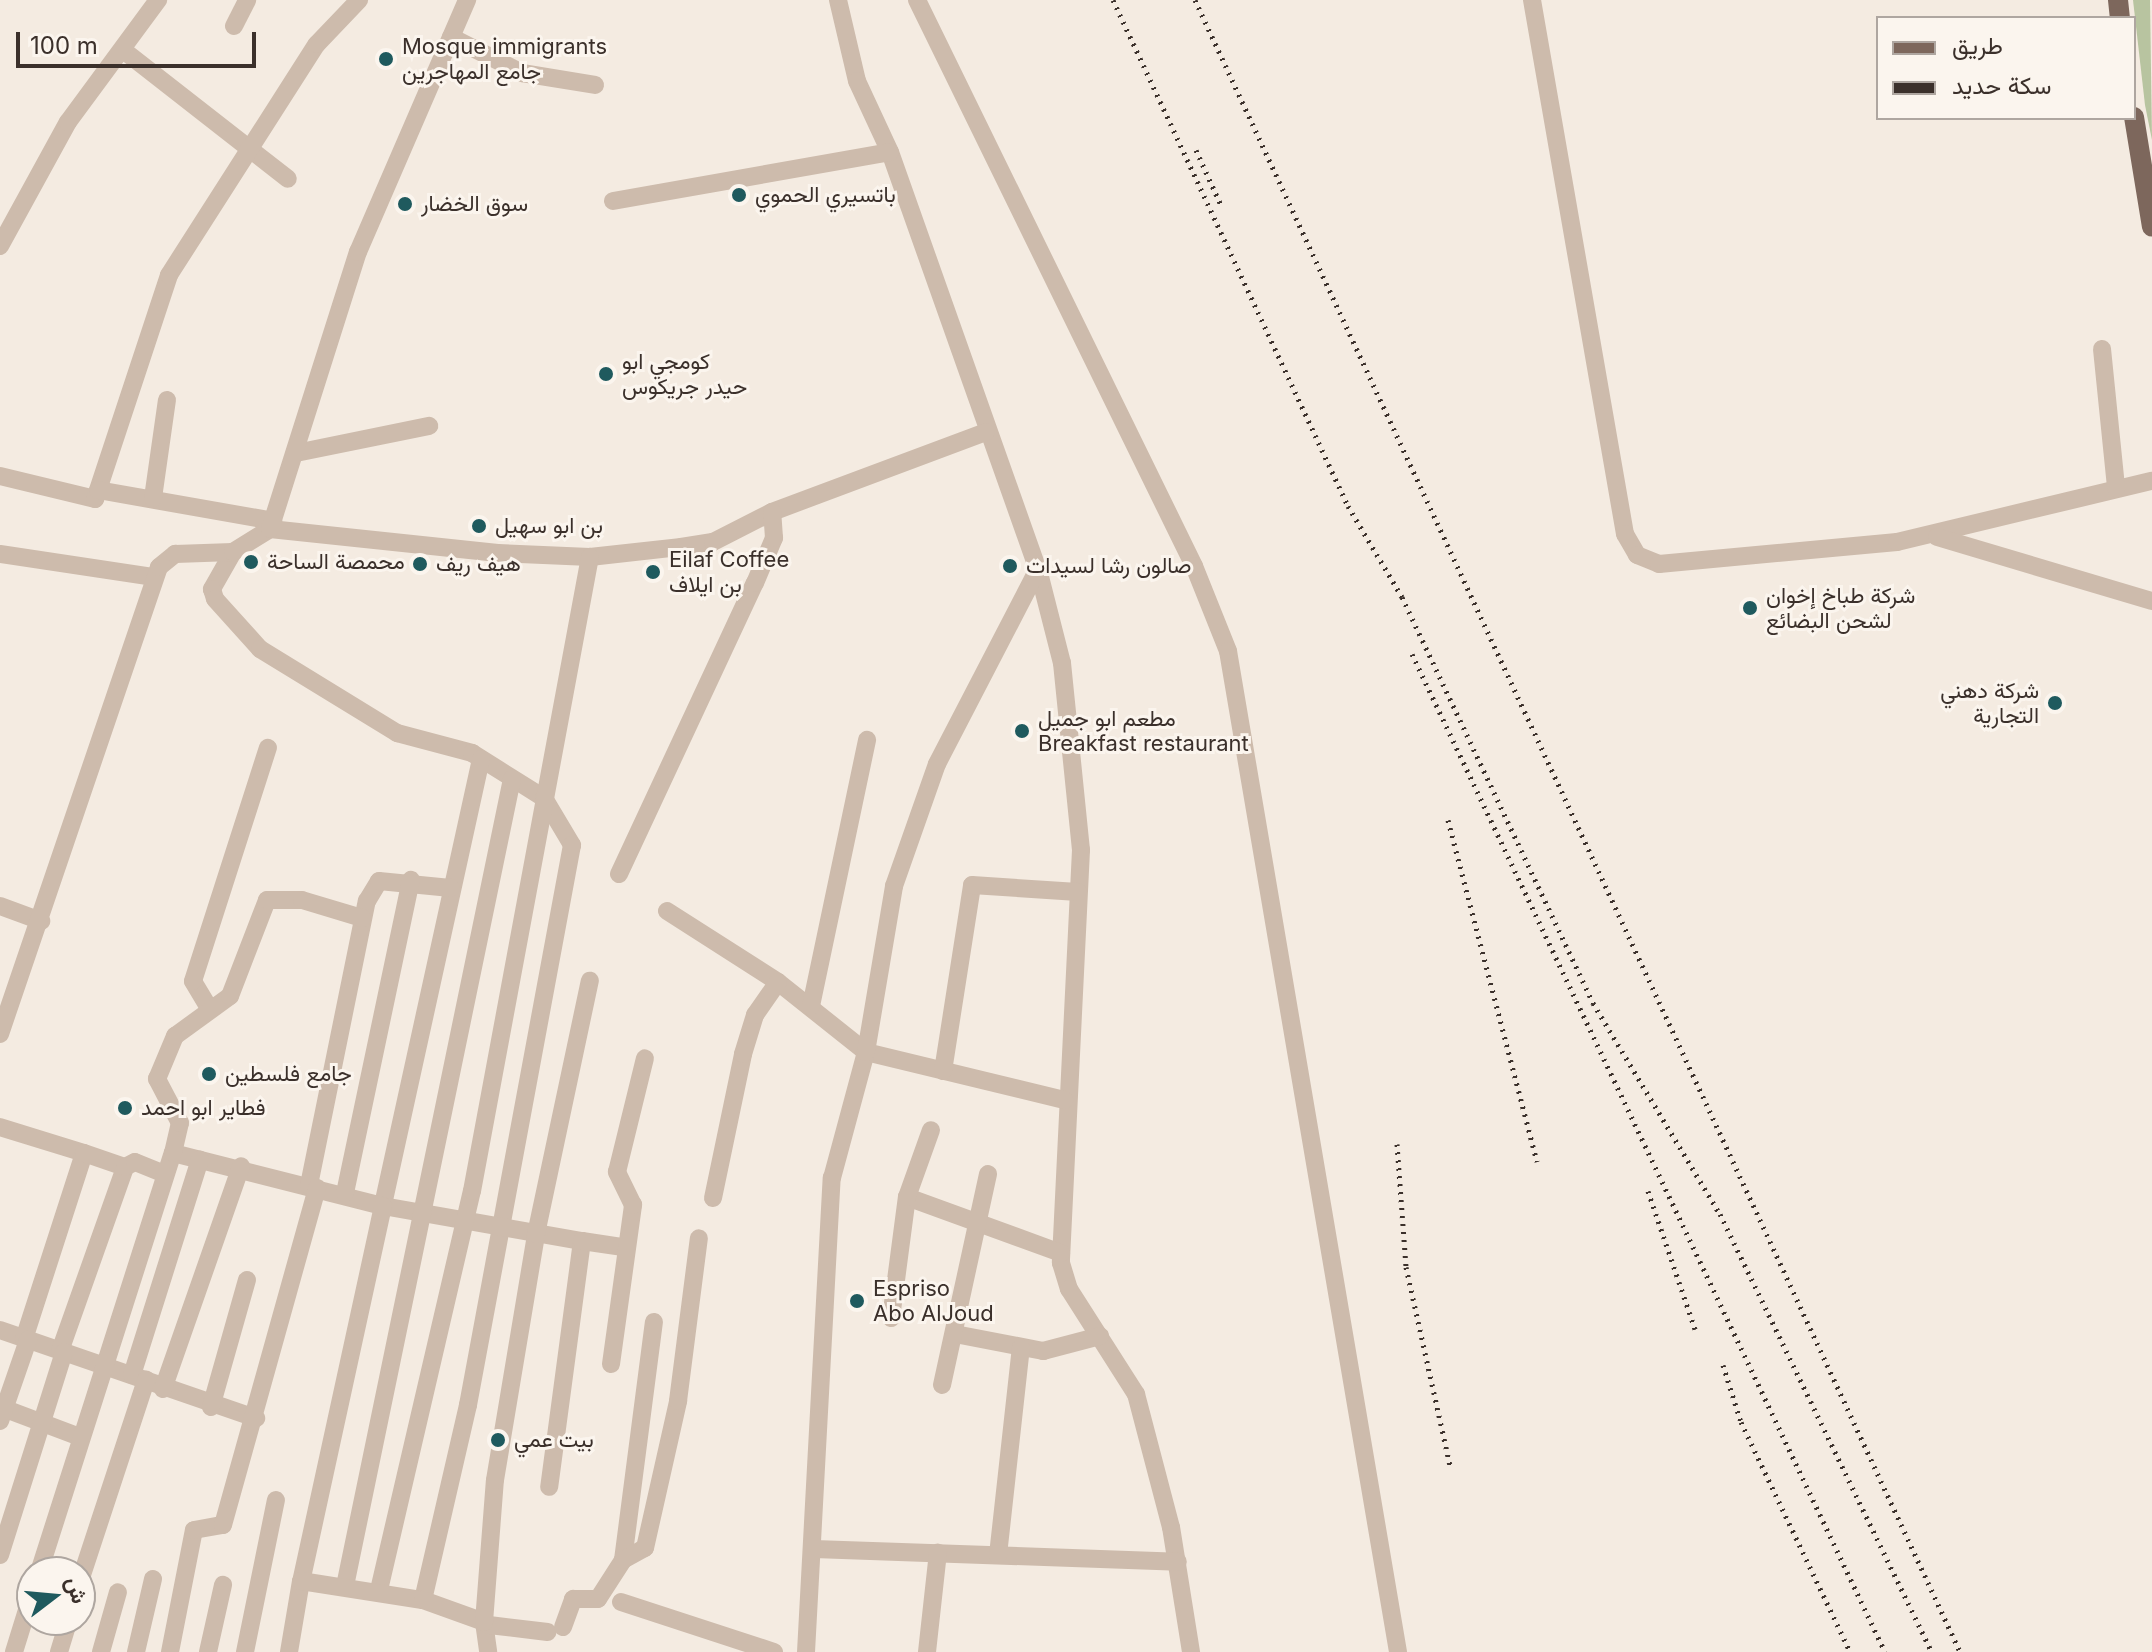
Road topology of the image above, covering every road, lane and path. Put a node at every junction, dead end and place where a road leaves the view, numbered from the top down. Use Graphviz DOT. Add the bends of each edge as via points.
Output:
graph roads {
  1 [pos="158,0"];
  2 [pos="247,0"];
  3 [pos="359,0"];
  4 [pos="467,0"];
  5 [pos="838,0"];
  6 [pos="917,0"];
  7 [pos="1532,0"];
  8 [pos="234,26"];
  9 [pos="451,37"];
  10 [pos="123,50"];
  11 [pos="595,85"];
  12 [pos="2134,120"];
  13 [pos="251,148"];
  14 [pos="890,152"];
  15 [pos="288,179"];
  16 [pos="613,201"];
  17 [pos="2152,227"];
  18 [pos="0,246"];
  19 [pos="2102,349"];
  20 [pos="167,400"];
  21 [pos="429,426"];
  22 [pos="986,432"];
  23 [pos="296,453"];
  24 [pos="0,476"];
  25 [pos="2152,481"];
  26 [pos="2116,488"];
  27 [pos="98,490"];
  28 [pos="153,498"];
  29 [pos="772,512"];
  30 [pos="271,525"];
  31 [pos="1935,536"];
  32 [pos="233,552"];
  33 [pos="0,554"];
  34 [pos="590,557"];
  35 [pos="1038,569"];
  36 [pos="154,577"];
  37 [pos="2152,601"];
  38 [pos="867,740"];
  39 [pos="268,748"];
  40 [pos="481,759"];
  41 [pos="512,779"];
  42 [pos="544,798"];
  43 [pos="619,874"];
  44 [pos="411,880"];
  45 [pos="451,888"];
  46 [pos="1078,892"];
  47 [pos="0,906"];
  48 [pos="667,911"];
  49 [pos="362,918"];
  50 [pos="41,921"];
  51 [pos="590,981"];
  52 [pos="778,982"];
  53 [pos="811,1006"];
  54 [pos="209,1008"];
  55 [pos="0,1034"];
  56 [pos="866,1052"];
  57 [pos="645,1058"];
  58 [pos="943,1071"];
  59 [pos="1064,1100"];
  60 [pos="0,1127"];
  61 [pos="931,1130"];
  62 [pos="84,1153"];
  63 [pos="173,1153"];
  64 [pos="200,1159"];
  65 [pos="241,1166"];
  66 [pos="125,1167"];
  67 [pos="165,1174"];
  68 [pos="988,1174"];
  69 [pos="313,1187"];
  70 [pos="345,1193"];
  71 [pos="907,1197"];
  72 [pos="713,1198"];
  73 [pos="383,1206"];
  74 [pos="421,1210"];
  75 [pos="461,1217"];
  76 [pos="978,1224"];
  77 [pos="499,1226"];
  78 [pos="536,1234"];
  79 [pos="699,1238"];
  80 [pos="582,1241"];
  81 [pos="622,1247"];
  82 [pos="1061,1253"];
  83 [pos="247,1280"];
  84 [pos="891,1318"];
  85 [pos="654,1322"];
  86 [pos="0,1330"];
  87 [pos="955,1334"];
  88 [pos="1100,1336"];
  89 [pos="26,1339"];
  90 [pos="1021,1348"];
  91 [pos="62,1351"];
  92 [pos="611,1364"];
  93 [pos="105,1367"];
  94 [pos="139,1377"];
  95 [pos="942,1385"];
  96 [pos="163,1389"];
  97 [pos="211,1407"];
  98 [pos="1,1412"];
  99 [pos="256,1418"];
  100 [pos="40,1424"];
  101 [pos="80,1437"];
  102 [pos="549,1487"];
  103 [pos="276,1500"];
  104 [pos="814,1549"];
  105 [pos="938,1553"];
  106 [pos="0,1555"];
  107 [pos="998,1555"];
  108 [pos="44,1556"];
  109 [pos="87,1556"];
  110 [pos="623,1560"];
  111 [pos="1178,1562"];
  112 [pos="153,1579"];
  113 [pos="301,1581"];
  114 [pos="223,1585"];
  115 [pos="345,1586"];
  116 [pos="379,1590"];
  117 [pos="118,1592"];
  118 [pos="423,1600"];
  119 [pos="621,1602"];
  120 [pos="486,1624"];
  121 [pos="101,1652"];
  122 [pos="136,1652"];
  123 [pos="170,1652"];
  124 [pos="208,1652"];
  125 [pos="245,1652"];
  126 [pos="289,1652"];
  127 [pos="488,1652"];
  128 [pos="774,1652"];
  129 [pos="806,1652"];
  130 [pos="927,1652"];
  131 [pos="1191,1652"];
  132 [pos="1398,1652"];
  1 -- 10 [label="street"];
  2 -- 8 [label="street"];
  3 -- 13 [label="street" via="317,44"];
  4 -- 9 [label="street"];
  5 -- 14 [label="street" via="857,81"];
  6 -- 132 [label="street" via="1194,566 1228,651"];
  7 -- 31 [label="street" via="1632,549 1659,564"];
  9 -- 11 [label="street" via="522,73"];
  9 -- 23 [label="street" via="358,252"];
  10 -- 13 [label="street"];
  10 -- 18 [label="street" via="63,129"];
  12 -- 17 [label="main road"];
  13 -- 15 [label="street"];
  13 -- 27 [label="street" via="169,275"];
  14 -- 16 [label="street"];
  14 -- 22 [label="street"];
  19 -- 26 [label="street"];
  20 -- 28 [label="street"];
  21 -- 23 [label="street"];
  22 -- 29 [label="street"];
  22 -- 35 [label="street"];
  23 -- 30 [label="street"];
  24 -- 27 [label="street" via="95,499"];
  25 -- 26 [label="street"];
  26 -- 31 [label="street"];
  27 -- 28 [label="street"];
  28 -- 30 [label="street"];
  29 -- 34 [label="street" via="713,542"];
  29 -- 43 [label="street" via="774,538 755,583 644,834"];
  30 -- 32 [label="street"];
  30 -- 34 [label="street"];
  31 -- 37 [label="street"];
  32 -- 36 [label="street" via="175,554"];
  32 -- 40 [label="street" via="212,589 260,649 385,727"];
  33 -- 36 [label="street"];
  34 -- 42 [label="street"];
  35 -- 46 [label="street" via="1062,663 1081,850"];
  35 -- 56 [label="street" via="937,764 894,886"];
  36 -- 50 [label="street"];
  38 -- 53 [label="street"];
  39 -- 54 [label="street" via="193,981"];
  40 -- 41 [label="street"];
  40 -- 45 [label="street"];
  41 -- 42 [label="street"];
  41 -- 74 [label="street"];
  42 -- 75 [label="street"];
  42 -- 77 [label="street" via="572,845"];
  44 -- 45 [label="street"];
  44 -- 49 [label="street" via="379,881"];
  44 -- 70 [label="street"];
  45 -- 73 [label="street"];
  46 -- 58 [label="street" via="972,885"];
  46 -- 59 [label="street"];
  47 -- 50 [label="street"];
  48 -- 52 [label="street"];
  49 -- 54 [label="street" via="302,900 267,900 230,996"];
  49 -- 69 [label="street"];
  50 -- 55 [label="street"];
  51 -- 78 [label="street"];
  52 -- 53 [label="street"];
  52 -- 72 [label="street" via="755,1015 743,1054"];
  53 -- 56 [label="street"];
  54 -- 63 [label="street" via="175,1036 157,1079 180,1123"];
  56 -- 58 [label="street"];
  56 -- 104 [label="street" via="832,1178"];
  57 -- 81 [label="street" via="617,1172 633,1198"];
  58 -- 59 [label="street"];
  59 -- 82 [label="street"];
  60 -- 62 [label="street"];
  61 -- 71 [label="street"];
  62 -- 66 [label="street"];
  62 -- 89 [label="street"];
  63 -- 64 [label="street"];
  63 -- 67 [label="street"];
  64 -- 65 [label="street"];
  64 -- 94 [label="street"];
  65 -- 69 [label="street"];
  65 -- 96 [label="street"];
  66 -- 67 [label="street" via="135,1162"];
  66 -- 91 [label="street"];
  67 -- 93 [label="street"];
  68 -- 76 [label="street"];
  69 -- 70 [label="street"];
  69 -- 99 [label="street"];
  70 -- 73 [label="street"];
  71 -- 76 [label="street"];
  71 -- 84 [label="street"];
  73 -- 74 [label="street"];
  73 -- 113 [label="street"];
  74 -- 75 [label="street"];
  74 -- 115 [label="street" via="396,1365"];
  75 -- 77 [label="street"];
  75 -- 116 [label="street" via="413,1461"];
  76 -- 82 [label="street"];
  76 -- 87 [label="street"];
  77 -- 78 [label="street"];
  77 -- 118 [label="street" via="468,1405"];
  78 -- 80 [label="street"];
  78 -- 120 [label="street" via="495,1480"];
  79 -- 110 [label="street" via="678,1401 645,1548"];
  80 -- 81 [label="street"];
  80 -- 102 [label="street"];
  81 -- 92 [label="street"];
  82 -- 88 [label="street" via="1069,1289"];
  83 -- 97 [label="street"];
  85 -- 110 [label="street"];
  86 -- 89 [label="street"];
  87 -- 90 [label="street"];
  87 -- 95 [label="street"];
  88 -- 90 [label="street" via="1043,1351"];
  88 -- 111 [label="street" via="1136,1394"];
  89 -- 91 [label="street"];
  89 -- 98 [label="street"];
  90 -- 107 [label="street"];
  91 -- 93 [label="street"];
  91 -- 100 [label="street"];
  93 -- 94 [label="street"];
  93 -- 101 [label="street"];
  94 -- 96 [label="street"];
  94 -- 109 [label="street"];
  96 -- 97 [label="street"];
  97 -- 99 [label="street"];
  98 -- 100 [label="street"];
  99 -- 123 [label="street" via="223,1525 194,1530"];
  100 -- 101 [label="street"];
  100 -- 106 [label="street"];
  101 -- 108 [label="street"];
  103 -- 125 [label="street"];
  104 -- 105 [label="street"];
  104 -- 129 [label="street"];
  105 -- 107 [label="street"];
  105 -- 130 [label="street"];
  107 -- 111 [label="street"];
  110 -- 120 [label="street" via="598,1599 573,1599 555,1630"];
  111 -- 131 [label="street"];
  112 -- 122 [label="street"];
  113 -- 115 [label="street"];
  113 -- 126 [label="street"];
  114 -- 124 [label="street"];
  115 -- 116 [label="street"];
  116 -- 118 [label="street"];
  117 -- 121 [label="street"];
  118 -- 120 [label="street"];
  119 -- 128 [label="street"];
  120 -- 127 [label="street"];
}
